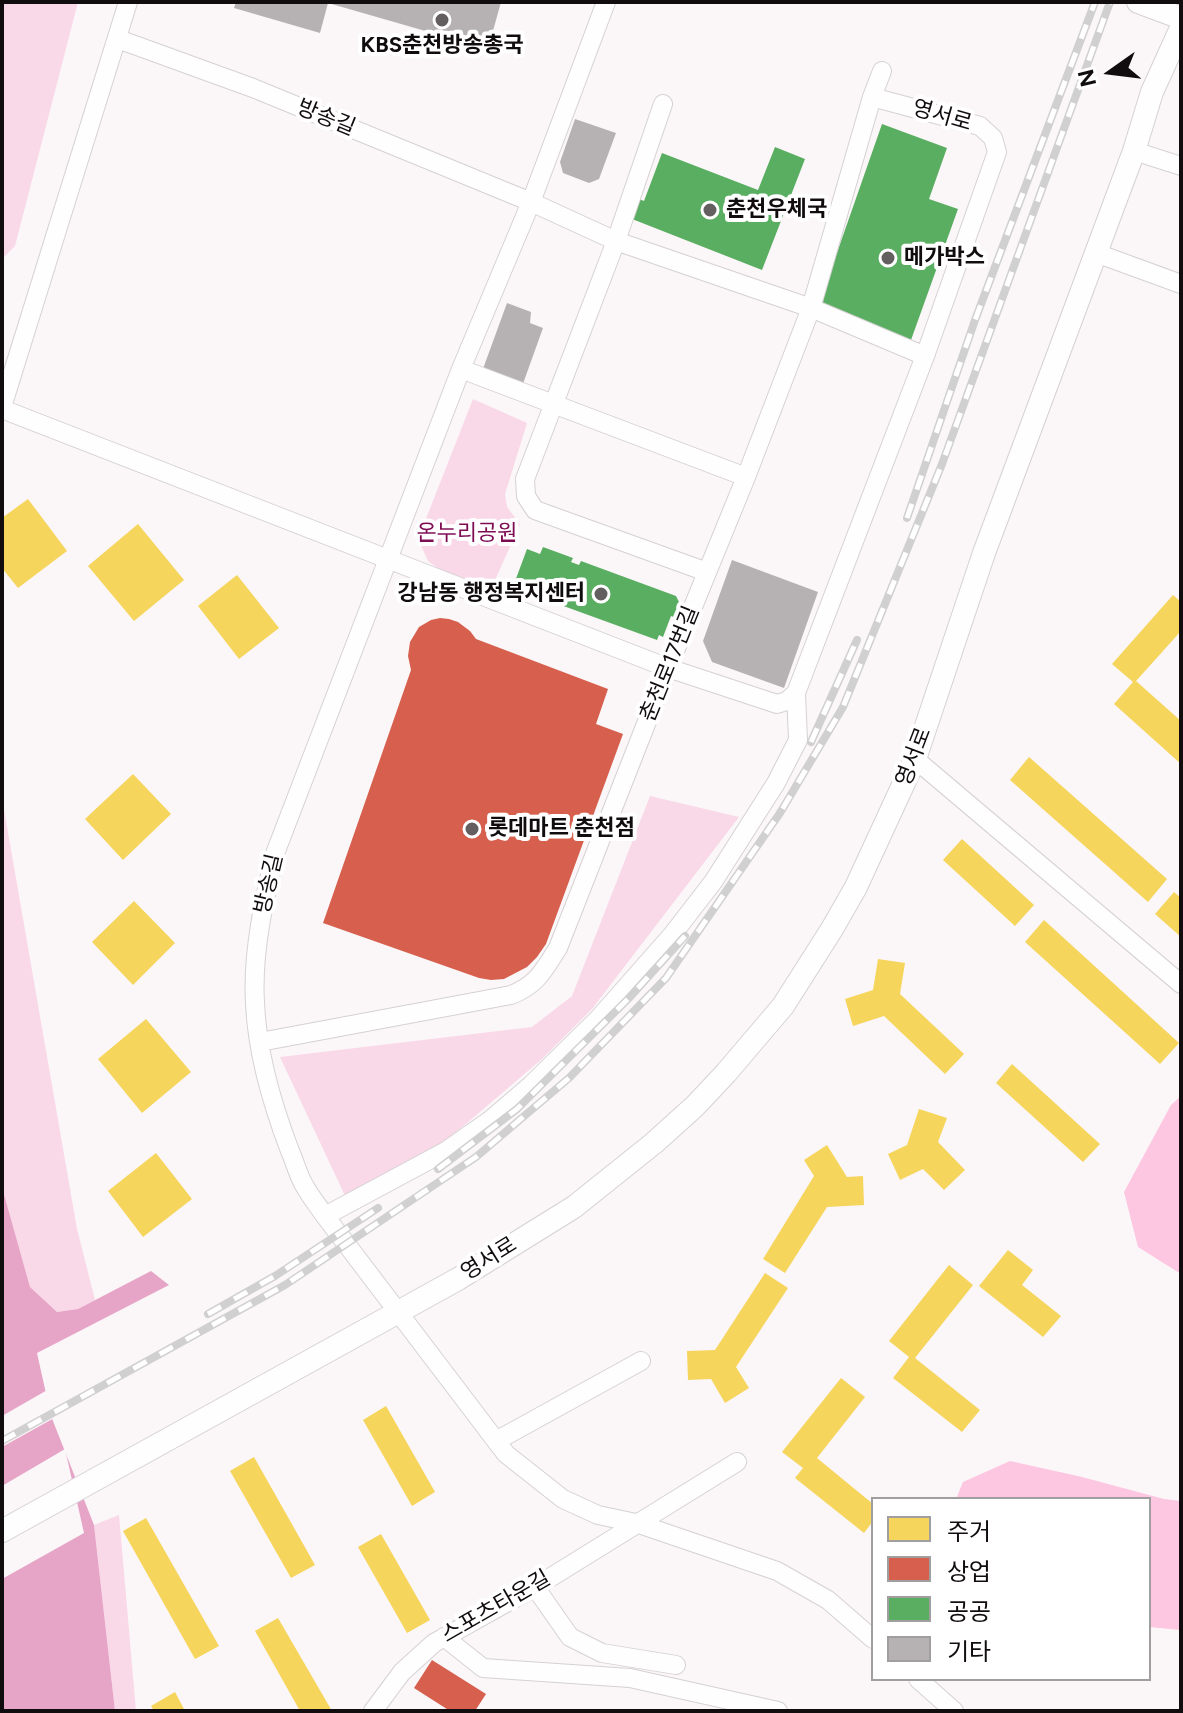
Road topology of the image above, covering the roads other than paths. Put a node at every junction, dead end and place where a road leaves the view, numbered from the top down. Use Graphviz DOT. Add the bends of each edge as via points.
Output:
graph roads {
  1 [pos="128,2"];
  2 [pos="1138,2"];
  3 [pos="606,4"];
  4 [pos="1181,18"];
  5 [pos="1181,28"];
  6 [pos="118,39"];
  7 [pos="882,71"];
  8 [pos="872,97"];
  9 [pos="663,104"];
  10 [pos="1134,151"];
  11 [pos="1181,166"];
  12 [pos="531,202"];
  13 [pos="616,241"];
  14 [pos="1096,253"];
  15 [pos="1181,284"];
  16 [pos="811,308"];
  17 [pos="925,356"];
  18 [pos="461,369"];
  19 [pos="554,404"];
  20 [pos="2,408"];
  21 [pos="746,477"];
  22 [pos="387,558"];
  23 [pos="707,572"];
  24 [pos="668,668"];
  25 [pos="796,693"];
  26 [pos="915,759"];
  27 [pos="1181,984"];
  28 [pos="260,1042"];
  29 [pos="325,1216"];
  30 [pos="398,1310"];
  31 [pos="641,1361"];
  32 [pos="496,1441"];
  33 [pos="737,1462"];
  34 [pos="636,1523"];
  35 [pos="2,1531"];
  36 [pos="535,1587"];
  37 [pos="444,1637"];
  38 [pos="871,1637"];
  39 [pos="676,1665"];
  40 [pos="920,1681"];
  41 [pos="373,1711"];
  42 [pos="778,1711"];
  43 [pos="954,1711"];
  1 -- 6 [label="street"];
  2 -- 4 [label="street"];
  3 -- 12 [label="street, 방송길"];
  5 -- 10 [label="street, 영서로" via="1152,92"];
  6 -- 12 [label="street, 방송길"];
  6 -- 20 [label="street"];
  7 -- 8 [label="street, 춘천로17번길"];
  8 -- 16 [label="street, 춘천로17번길"];
  8 -- 17 [label="street, 영서로" via="980,126 993,138 997,152"];
  9 -- 13 [label="street"];
  10 -- 11 [label="street"];
  10 -- 14 [label="street, 영서로"];
  12 -- 13 [label="street, 방송길"];
  12 -- 18 [label="street, 방송길"];
  13 -- 16 [label="street, 방송길"];
  13 -- 19 [label="street"];
  14 -- 15 [label="street"];
  14 -- 26 [label="street, 영서로" via="984,553"];
  16 -- 17 [label="street, 방송길"];
  16 -- 21 [label="street, 춘천로17번길"];
  17 -- 25 [label="street, 영서로"];
  18 -- 19 [label="street"];
  18 -- 22 [label="street, 방송길"];
  19 -- 21 [label="street"];
  19 -- 23 [label="street" via="525,479 526,496 535,510"];
  20 -- 22 [label="street"];
  21 -- 23 [label="street, 춘천로17번길"];
  22 -- 24 [label="street"];
  22 -- 28 [label="street, 방송길" via="276,851 261,915 256,969"];
  23 -- 24 [label="street, 춘천로17번길"];
  24 -- 25 [label="street" via="777,704"];
  24 -- 28 [label="street, 춘천로17번길" via="558,948 536,982 499,998"];
  25 -- 29 [label="street, 영서로" via="798,740 776,783 713,882 598,1019 489,1121 446,1151"];
  26 -- 27 [label="street"];
  26 -- 30 [label="street, 영서로" via="832,929 783,1006 706,1095 574,1207"];
  28 -- 29 [label="street, 방송길" via="281,1127 304,1185"];
  29 -- 30 [label="street"];
  30 -- 32 [label="street"];
  30 -- 35 [label="street, 영서로"];
  31 -- 32 [label="street"];
  32 -- 34 [label="street" via="563,1499 598,1515"];
  33 -- 34 [label="street, 스포츠타운길"];
  34 -- 36 [label="street, 스포츠타운길"];
  34 -- 38 [label="street" via="777,1571 828,1600"];
  36 -- 37 [label="street, 스포츠타운길"];
  36 -- 39 [label="street" via="570,1637 602,1653"];
  37 -- 41 [label="street, 스포츠타운길" via="402,1672"];
  37 -- 42 [label="street" via="483,1668 630,1678"];
  40 -- 43 [label="street"];
}
